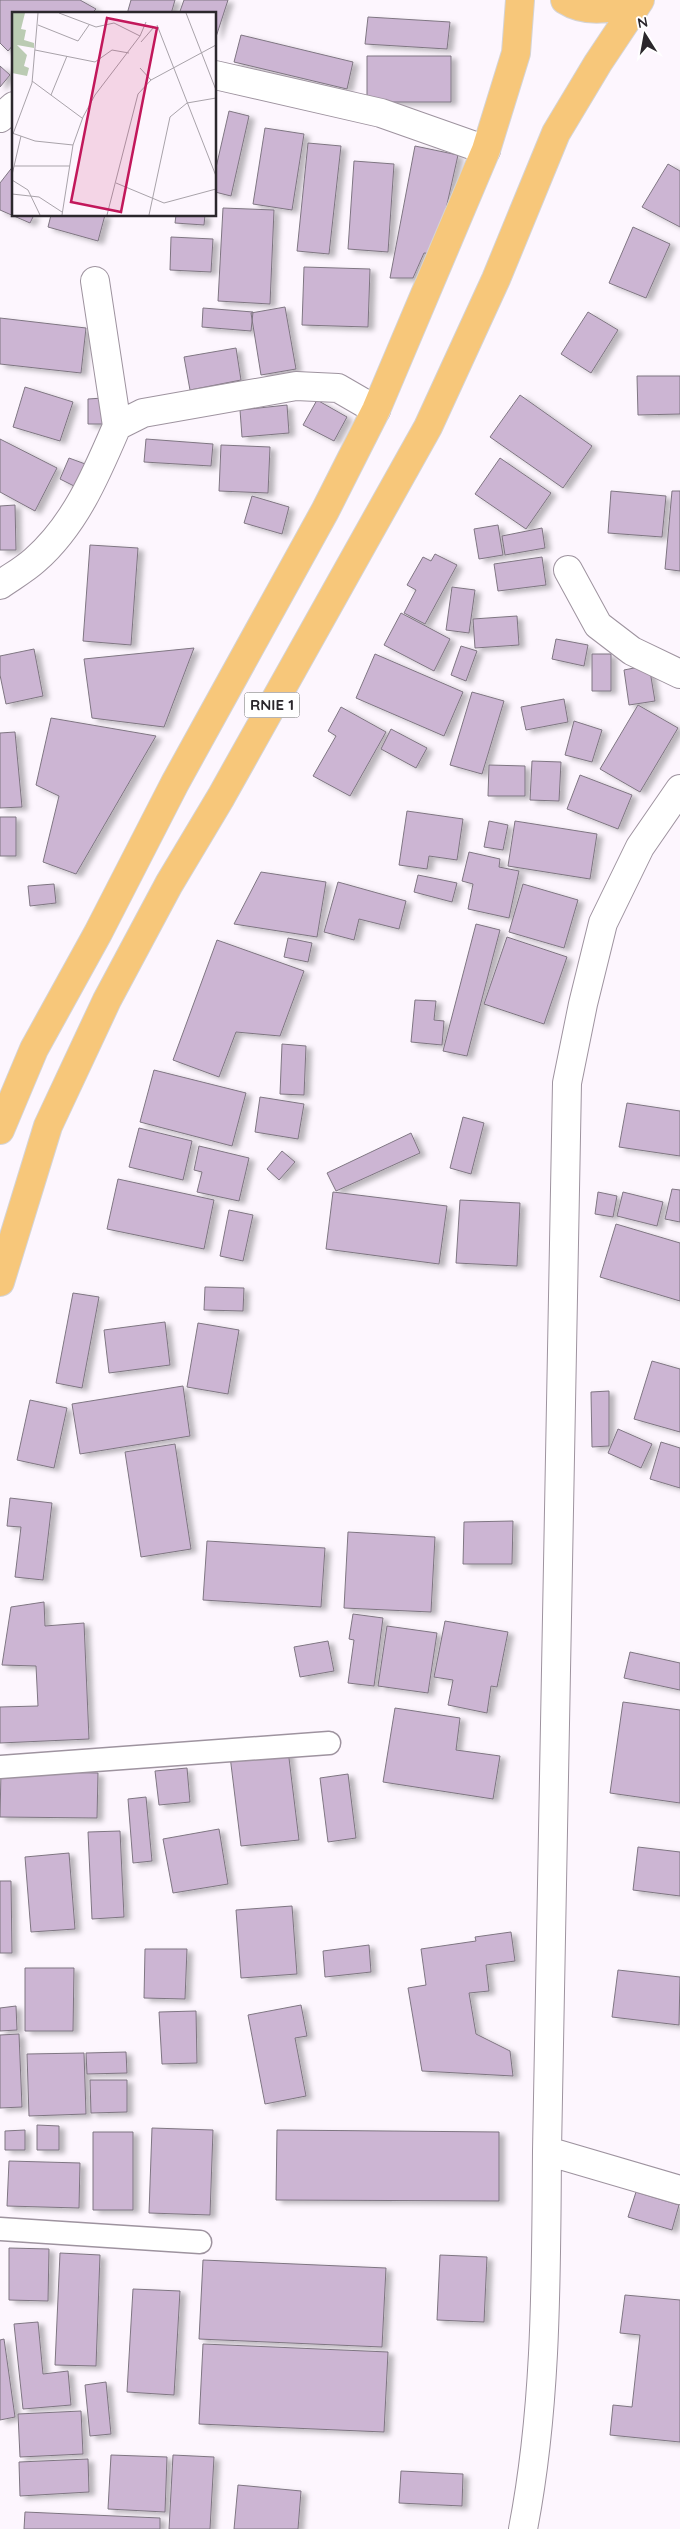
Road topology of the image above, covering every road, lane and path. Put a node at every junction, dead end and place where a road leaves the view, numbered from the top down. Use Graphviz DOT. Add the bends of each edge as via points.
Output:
graph roads {
  1 [pos="520,0"];
  2 [pos="565,0"];
  3 [pos="638,0"];
  4 [pos="216,75"];
  5 [pos="12,108"];
  6 [pos="0,118"];
  7 [pos="486,150"];
  8 [pos="95,281"];
  9 [pos="376,410"];
  10 [pos="117,426"];
  11 [pos="568,570"];
  12 [pos="0,585"];
  13 [pos="680,674"];
  14 [pos="680,789"];
  15 [pos="0,1130"];
  16 [pos="0,1282"];
  17 [pos="329,1743"];
  18 [pos="0,1767"];
  19 [pos="547,2151"];
  20 [pos="680,2190"];
  21 [pos="0,2228"];
  22 [pos="200,2242"];
  23 [pos="523,2529"];
  1 -- 7 [label="highway, RNIE 1" via="516,53"];
  2 -- 3 [label="highway, RNIE 1" via="593,9 618,8"];
  3 -- 16 [label="highway, RNIE 1" via="556,133 496,279 428,428 221,797 168,884 107,1000 48,1126"];
  4 -- 7 [label="street" via="381,113"];
  5 -- 6 [label="street"];
  7 -- 9 [label="highway, RNIE 1"];
  8 -- 10 [label="street"];
  9 -- 10 [label="street" via="338,388 296,386 142,413"];
  9 -- 15 [label="highway, RNIE 1" via="325,511 175,783 34,1049"];
  10 -- 12 [label="street" via="93,482 70,521 35,560"];
  11 -- 13 [label="street" via="598,625 632,651"];
  14 -- 19 [label="street" via="640,847 603,923 567,1084"];
  17 -- 18 [label="lane"];
  19 -- 20 [label="street"];
  19 -- 23 [label="street" via="546,2302 533,2479"];
  21 -- 22 [label="lane"];
}
